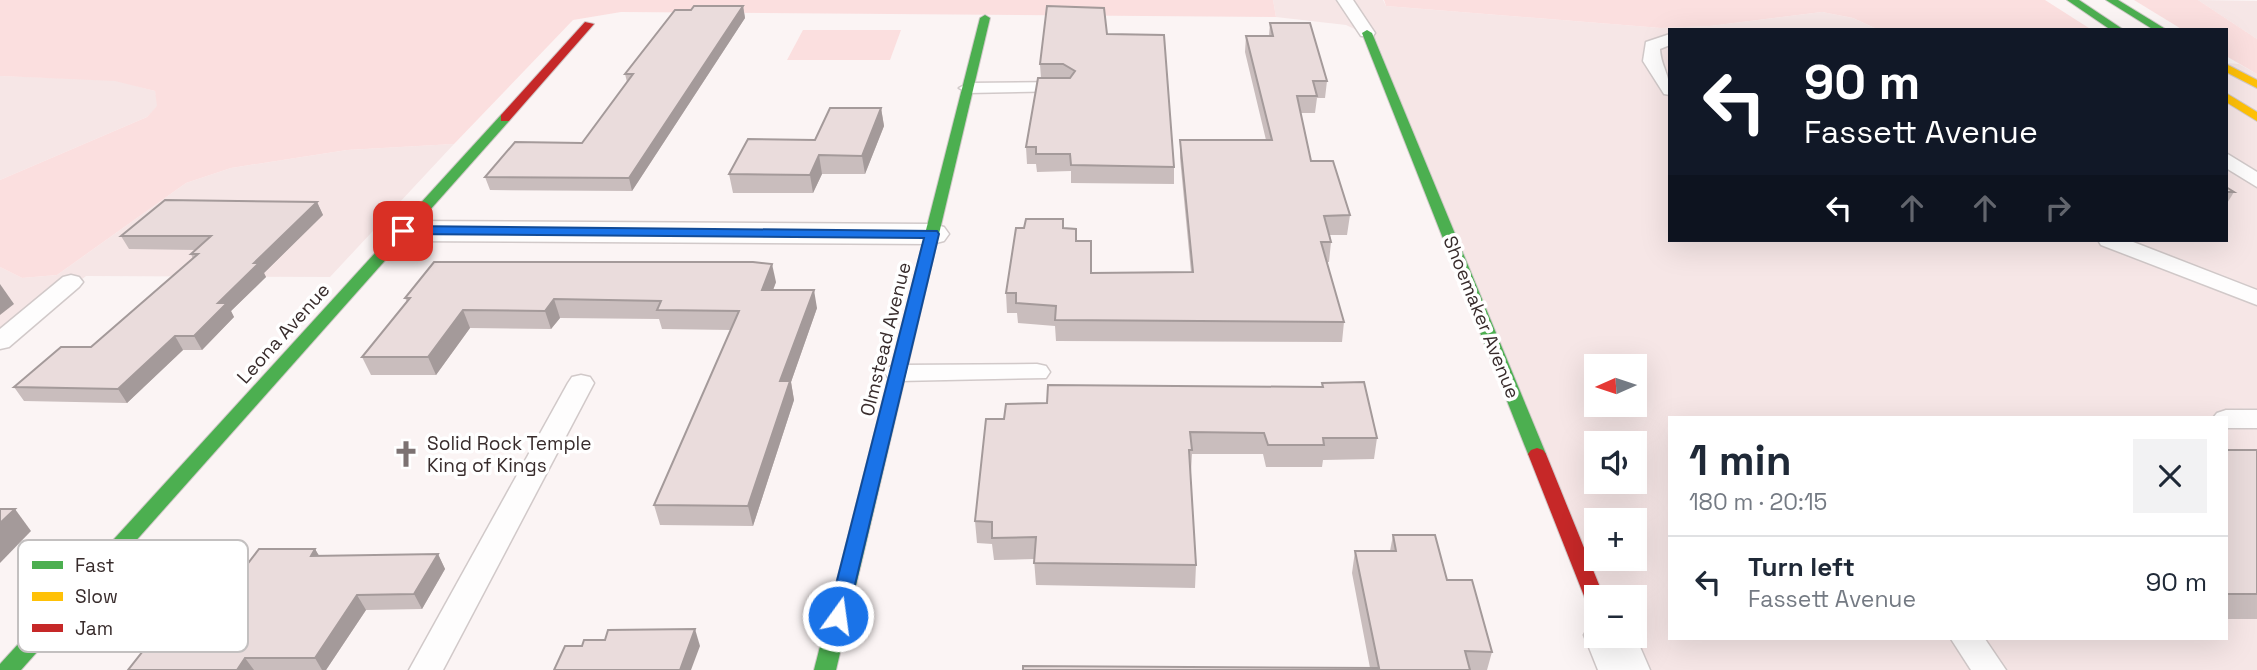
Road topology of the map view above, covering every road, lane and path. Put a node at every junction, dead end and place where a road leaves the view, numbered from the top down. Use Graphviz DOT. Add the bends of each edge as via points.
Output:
graph roads {
  1 [pos="1345,0"];
  2 [pos="2072,0"];
  3 [pos="2111,0"];
  4 [pos="985,19"];
  5 [pos="589,24"];
  6 [pos="2116,28"];
  7 [pos="2159,28"];
  8 [pos="1367,33"];
  9 [pos="1668,40"];
  10 [pos="2228,68"];
  11 [pos="2257,85"];
  12 [pos="1064,87"];
  13 [pos="1668,87"];
  14 [pos="968,88"];
  15 [pos="2228,98"];
  16 [pos="2257,117"];
  17 [pos="2228,160"];
  18 [pos="2257,181"];
  19 [pos="403,231"];
  20 [pos="932,234"];
  21 [pos="2114,242"];
  22 [pos="71,282"];
  23 [pos="2257,298"];
  24 [pos="0,342"];
  25 [pos="1037,372"];
  26 [pos="898,373"];
  27 [pos="581,383"];
  28 [pos="2228,419"];
  29 [pos="2257,419"];
  30 [pos="119,540"];
  31 [pos="1590,585"];
  32 [pos="1968,640"];
  33 [pos="1615,648"];
  34 [pos="426,670"];
  35 [pos="825,670"];
  36 [pos="1624,670"];
  37 [pos="1989,670"];
  1 -- 8 [label="lane"];
  2 -- 6 [label="street"];
  3 -- 7 [label="street"];
  4 -- 14 [label="street, Olmstead Avenue"];
  5 -- 19 [label="street, Leona Avenue"];
  8 -- 31 [label="street, Shoemaker Avenue"];
  9 -- 13 [label="lane" via="1652,46 1652,61"];
  10 -- 11 [label="street"];
  12 -- 14 [label="lane"];
  14 -- 20 [label="street, Olmstead Avenue"];
  15 -- 16 [label="street"];
  17 -- 18 [label="lane"];
  19 -- 20 [label="street"];
  19 -- 30 [label="street, Leona Avenue"];
  20 -- 26 [label="street, Olmstead Avenue"];
  21 -- 23 [label="lane"];
  22 -- 24 [label="lane"];
  25 -- 26 [label="lane"];
  26 -- 35 [label="street, Olmstead Avenue"];
  27 -- 34 [label="lane"];
  28 -- 29 [label="lane"];
  32 -- 37 [label="lane"];
  33 -- 36 [label="street"];
}
